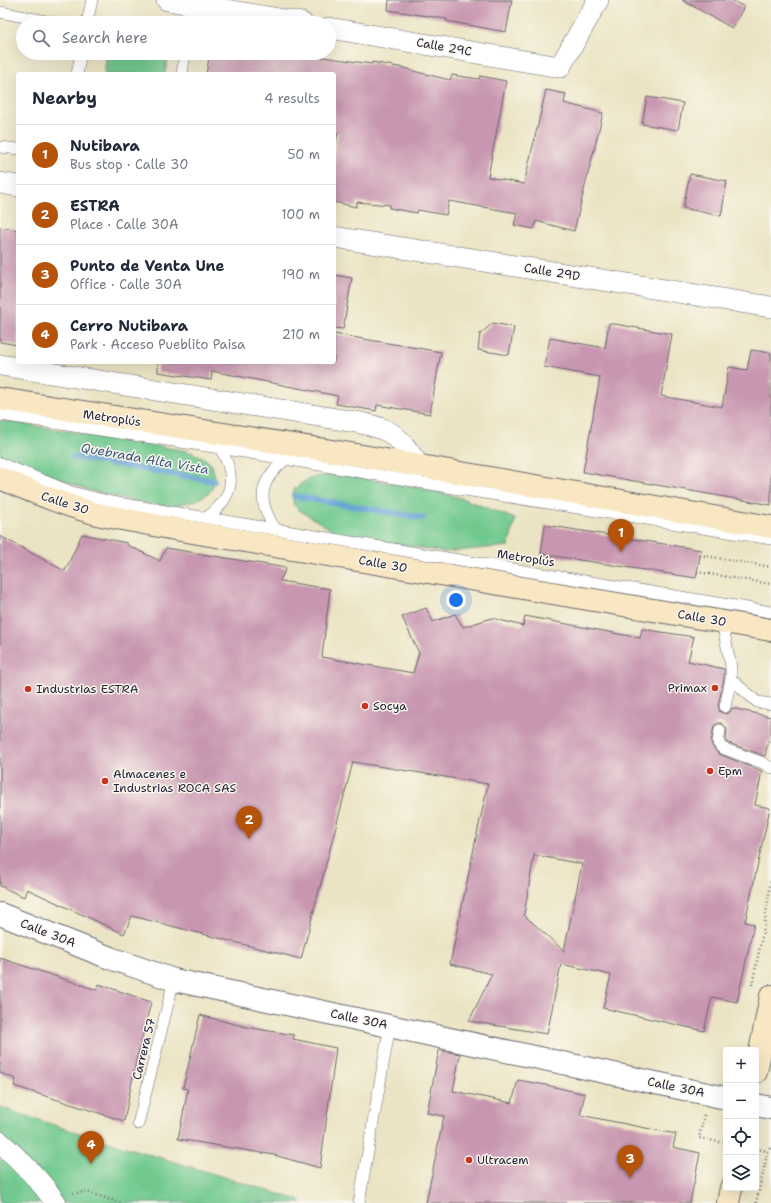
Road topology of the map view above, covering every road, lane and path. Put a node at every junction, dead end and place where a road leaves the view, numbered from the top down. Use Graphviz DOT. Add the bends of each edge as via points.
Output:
graph roads {
  1 [pos="92,0"];
  2 [pos="167,0"];
  3 [pos="598,0"];
  4 [pos="230,5"];
  5 [pos="0,12"];
  6 [pos="191,14"];
  7 [pos="20,16"];
  8 [pos="89,16"];
  9 [pos="274,16"];
  10 [pos="336,29"];
  11 [pos="80,60"];
  12 [pos="184,60"];
  13 [pos="77,72"];
  14 [pos="182,72"];
  15 [pos="0,146"];
  16 [pos="16,149"];
  17 [pos="0,183"];
  18 [pos="16,186"];
  19 [pos="336,237"];
  20 [pos="771,307"];
  21 [pos="0,365"];
  22 [pos="0,399"];
  23 [pos="0,415"];
  24 [pos="220,448"];
  25 [pos="286,459"];
  26 [pos="0,463"];
  27 [pos="419,466"];
  28 [pos="0,478"];
  29 [pos="206,518"];
  30 [pos="771,526"];
  31 [pos="276,530"];
  32 [pos="771,539"];
  33 [pos="700,555"];
  34 [pos="771,567"];
  35 [pos="697,572"];
  36 [pos="771,584"];
  37 [pos="771,612"];
  38 [pos="722,622"];
  39 [pos="771,630"];
  40 [pos="731,679"];
  41 [pos="771,704"];
  42 [pos="725,707"];
  43 [pos="720,730"];
  44 [pos="771,768"];
  45 [pos="771,879"];
  46 [pos="0,914"];
  47 [pos="764,927"];
  48 [pos="174,980"];
  49 [pos="771,996"];
  50 [pos="390,1026"];
  51 [pos="759,1057"];
  52 [pos="723,1097"];
  53 [pos="759,1105"];
  54 [pos="771,1108"];
  55 [pos="705,1112"];
  56 [pos="138,1124"];
  57 [pos="0,1142"];
  58 [pos="723,1142"];
  59 [pos="771,1147"];
  60 [pos="759,1150"];
  61 [pos="768,1151"];
  62 [pos="730,1191"];
  63 [pos="54,1199"];
  64 [pos="121,1203"];
  65 [pos="359,1203"];
  66 [pos="728,1203"];
  67 [pos="756,1203"];
  1 -- 8 [label="lane"];
  2 -- 6 [label="street"];
  3 -- 10 [label="street, Calle 29C" via="560,67"];
  4 -- 6 [label="street"];
  4 -- 9 [label="street"];
  5 -- 7 [label="lane"];
  11 -- 13 [label="lane"];
  12 -- 14 [label="lane"];
  15 -- 16 [label="lane"];
  17 -- 18 [label="street"];
  19 -- 20 [label="street, Calle 29D"];
  21 -- 27 [label="street" via="356,422 387,431 398,439"];
  22 -- 27 [label="main road"];
  23 -- 24 [label="lane, Metroplús"];
  24 -- 25 [label="lane, Metroplús"];
  24 -- 29 [label="lane" via="229,467 229,492 216,511"];
  25 -- 31 [label="lane" via="270,474 264,486 265,510"];
  25 -- 32 [label="lane, Metroplús"];
  26 -- 29 [label="lane, Metroplús" via="72,492"];
  27 -- 30 [label="main road"];
  28 -- 38 [label="main road, Calle 30" via="55,501 127,520"];
  29 -- 31 [label="lane, Metroplús"];
  31 -- 37 [label="lane, Metroplús"];
  33 -- 34 [label="path"];
  35 -- 36 [label="path"];
  38 -- 39 [label="main road, Calle 30"];
  38 -- 40 [label="lane"];
  40 -- 41 [label="lane" via="757,702"];
  40 -- 42 [label="lane"];
  43 -- 44 [label="lane" via="718,742 722,748"];
  45 -- 47 [label="path"];
  46 -- 48 [label="street, Calle 30A" via="110,958"];
  48 -- 50 [label="street, Calle 30A"];
  48 -- 56 [label="lane, Carrera 57"];
  49 -- 51 [label="main road"];
  50 -- 52 [label="street, Calle 30A"];
  50 -- 65 [label="lane"];
  53 -- 54 [label="street"];
  55 -- 58 [label="path" via="699,1138"];
  57 -- 63 [label="street" via="21,1161"];
  59 -- 61 [label="path"];
  60 -- 61 [label="path"];
  61 -- 67 [label="path"];
  62 -- 66 [label="main road"];
  63 -- 64 [label="path" via="87,1192"];
}
